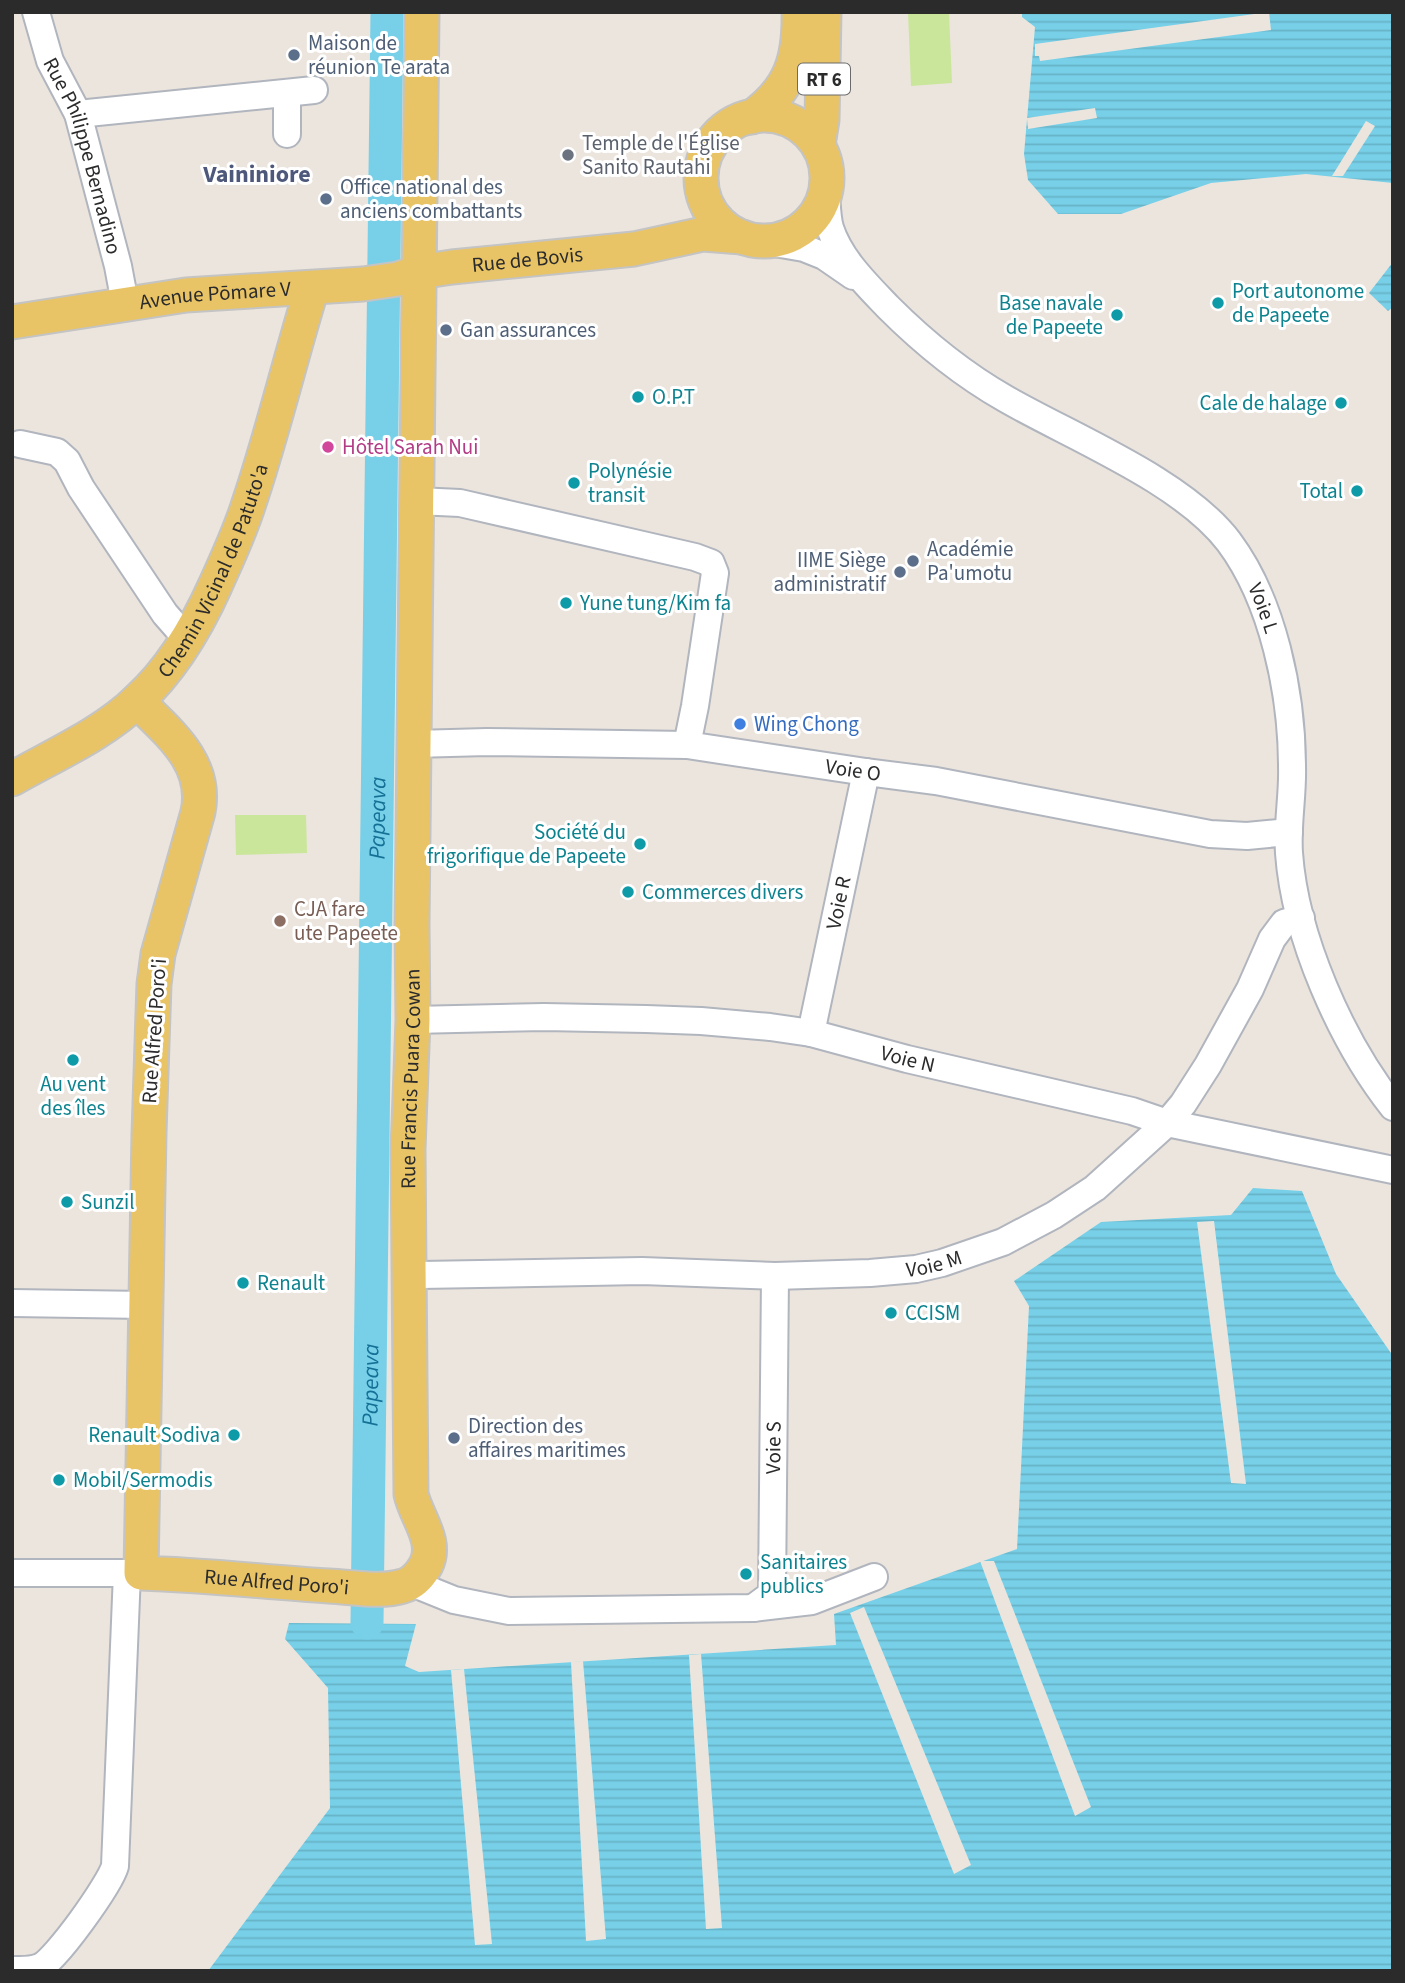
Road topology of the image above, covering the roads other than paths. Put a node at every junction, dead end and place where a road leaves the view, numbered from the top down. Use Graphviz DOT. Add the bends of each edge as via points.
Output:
graph roads {
  1 [pos="36,12"];
  2 [pos="422,12"];
  3 [pos="799,12"];
  4 [pos="824,12"];
  5 [pos="314,90"];
  6 [pos="287,94"];
  7 [pos="78,114"];
  8 [pos="752,117"];
  9 [pos="287,134"];
  10 [pos="818,145"];
  11 [pos="702,169"];
  12 [pos="826,194"];
  13 [pos="753,239"];
  14 [pos="634,249"];
  15 [pos="409,276"];
  16 [pos="864,282"];
  17 [pos="312,288"];
  18 [pos="125,303"];
  19 [pos="12,322"];
  20 [pos="20,444"];
  21 [pos="417,501"];
  22 [pos="187,638"];
  23 [pos="138,701"];
  24 [pos="414,744"];
  25 [pos="687,745"];
  26 [pos="866,772"];
  27 [pos="12,779"];
  28 [pos="1289,832"];
  29 [pos="1301,918"];
  30 [pos="413,1020"];
  31 [pos="811,1033"];
  32 [pos="1393,1107"];
  33 [pos="1167,1123"];
  34 [pos="1393,1170"];
  35 [pos="411,1270"];
  36 [pos="775,1276"];
  37 [pos="12,1303"];
  38 [pos="146,1306"];
  39 [pos="12,1573"];
  40 [pos="134,1573"];
  41 [pos="873,1577"];
  42 [pos="398,1586"];
  43 [pos="753,1608"];
  44 [pos="12,1970"];
  1 -- 7 [label="street, Rue Philippe Bernadino" via="50,61"];
  2 -- 15 [label="main road, Rue Francis Puara Cowan"];
  3 -- 8 [label="main road, RT 6" via="789,79"];
  4 -- 10 [label="main road, RT 6"];
  5 -- 6 [label="street"];
  6 -- 7 [label="street"];
  6 -- 9 [label="street"];
  7 -- 18 [label="street, Rue Philippe Bernadino"];
  8 -- 10 [label="main road" via="789,121"];
  8 -- 11 [label="main road" via="720,134"];
  10 -- 12 [label="main road" via="826,163"];
  11 -- 13 [label="main road" via="710,210 727,229"];
  11 -- 14 [label="main road, Rue de Bovis" via="682,217"];
  12 -- 13 [label="main road" via="818,211 799,231 782,238"];
  12 -- 16 [label="street" via="830,228"];
  13 -- 14 [label="main road, Rue de Bovis" via="703,234"];
  13 -- 16 [label="street" via="804,248"];
  14 -- 15 [label="main road, Rue de Bovis"];
  15 -- 17 [label="main road, Avenue Pōmare V"];
  15 -- 21 [label="main road, Rue Francis Puara Cowan"];
  16 -- 28 [label="street, Voie L" via="965,374 1126,463 1207,519 1228,540 1252,580 1278,654 1292,762"];
  17 -- 18 [label="main road, Avenue Pōmare V"];
  17 -- 22 [label="main road, Chemin Vicinal de Patuto'a" via="242,525 206,608"];
  18 -- 19 [label="main road, Avenue Pōmare V"];
  20 -- 22 [label="street" via="57,452 67,461 165,614"];
  21 -- 24 [label="main road, Rue Francis Puara Cowan"];
  21 -- 25 [label="street" via="460,503 711,563 715,573"];
  22 -- 23 [label="main road, Chemin Vicinal de Patuto'a"];
  23 -- 27 [label="main road, Chemin Vicinal de Patuto'a"];
  23 -- 38 [label="main road, Rue Alfred Poro'i" via="192,761 200,784 198,812 156,966"];
  24 -- 25 [label="street, Voie O"];
  24 -- 30 [label="main road, Rue Francis Puara Cowan"];
  25 -- 26 [label="street, Voie O"];
  26 -- 28 [label="street, Voie O" via="936,780 1210,834"];
  26 -- 31 [label="street, Voie R"];
  28 -- 29 [label="street, Voie L"];
  29 -- 32 [label="street, Voie L" via="1311,953 1352,1045"];
  29 -- 33 [label="street, Voie M" via="1284,923 1272,939 1208,1065"];
  30 -- 31 [label="street, Voie N" via="687,1020"];
  30 -- 35 [label="main road, Rue Francis Puara Cowan" via="408,1149"];
  31 -- 33 [label="street, Voie N"];
  33 -- 34 [label="street, Voie N"];
  33 -- 36 [label="street, Voie M" via="1095,1188 1003,1242 916,1269"];
  35 -- 36 [label="street, Voie M" via="420,1275 642,1271"];
  35 -- 42 [label="main road, Rue Francis Puara Cowan" via="411,1494 430,1546 427,1564"];
  36 -- 43 [label="street, Voie S" via="772,1594"];
  37 -- 38 [label="street"];
  38 -- 40 [label="main road, Rue Alfred Poro'i"];
  39 -- 40 [label="street, Rue Alfred Poro'i"];
  40 -- 42 [label="main road, Rue Alfred Poro'i"];
  40 -- 44 [label="street" via="115,1866 103,1890 48,1962 30,1970"];
  41 -- 43 [label="street" via="812,1601"];
  42 -- 43 [label="street" via="509,1611"];
}
